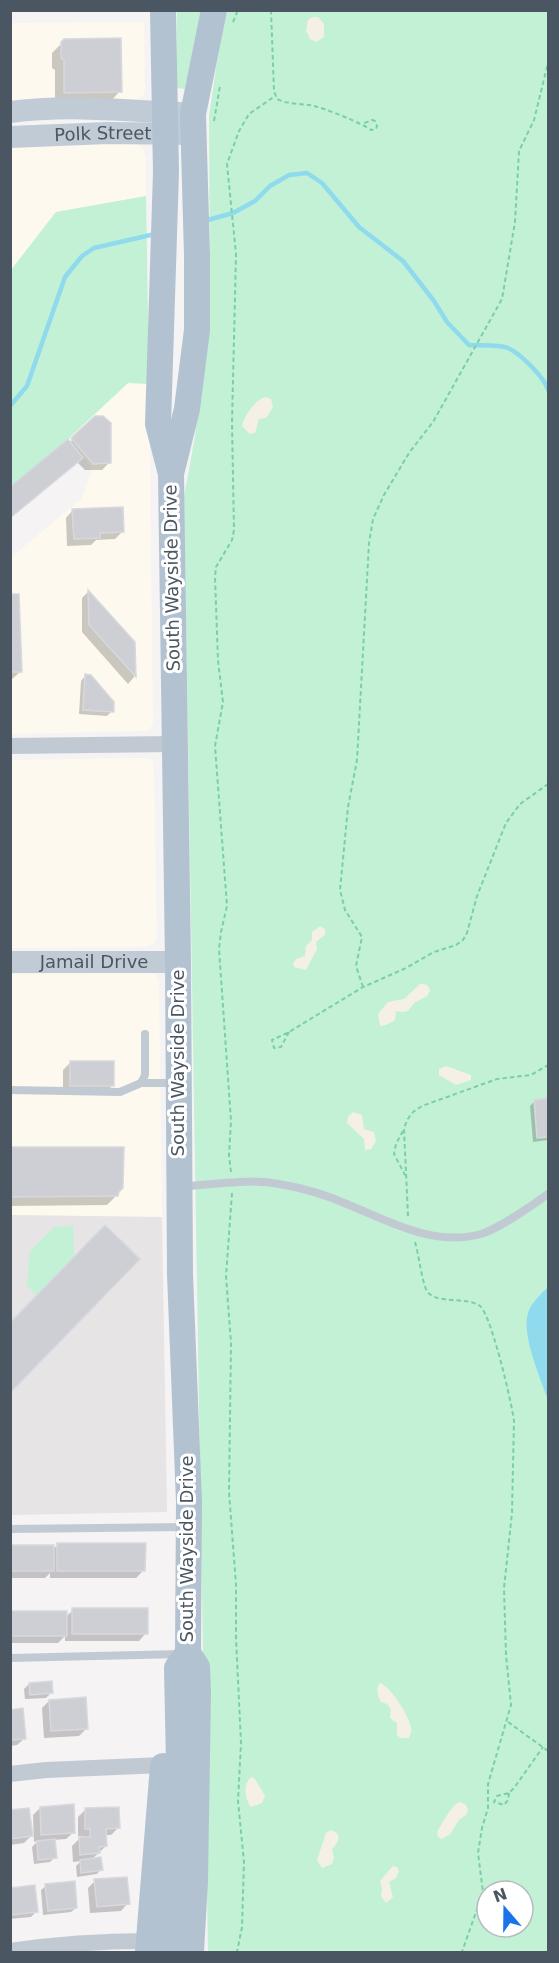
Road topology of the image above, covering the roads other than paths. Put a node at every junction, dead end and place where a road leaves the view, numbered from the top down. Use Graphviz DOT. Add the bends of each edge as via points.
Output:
graph roads {
  1 [pos="163,10"];
  2 [pos="223,19"];
  3 [pos="10,112"];
  4 [pos="165,123"];
  5 [pos="200,123"];
  6 [pos="10,137"];
  7 [pos="171,474"];
  8 [pos="173,744"];
  9 [pos="10,747"];
  10 [pos="10,962"];
  11 [pos="178,962"];
  12 [pos="145,1034"];
  13 [pos="141,1083"];
  14 [pos="178,1083"];
  15 [pos="10,1090"];
  16 [pos="179,1186"];
  17 [pos="549,1194"];
  18 [pos="189,1527"];
  19 [pos="10,1529"];
  20 [pos="188,1653"];
  21 [pos="10,1658"];
  22 [pos="187,1688"];
  23 [pos="163,1765"];
  24 [pos="10,1774"];
  25 [pos="155,1949"];
  26 [pos="10,1951"];
  27 [pos="191,1953"];
  28 [pos="208,1953"];
  1 -- 4 [label="main road, South Wayside Drive"];
  2 -- 5 [label="main road, South Wayside Drive"];
  3 -- 4 [label="main road, Polk Street" via="39,110"];
  4 -- 5 [label="main road, Polk Street"];
  4 -- 6 [label="main road, Polk Street" via="108,133"];
  4 -- 7 [label="main road, South Wayside Drive" via="158,424"];
  5 -- 7 [label="main road, South Wayside Drive" via="196,341 187,409"];
  7 -- 8 [label="main road, South Wayside Drive"];
  8 -- 9 [label="street"];
  8 -- 11 [label="main road, South Wayside Drive"];
  10 -- 11 [label="main road, Jamail Drive"];
  11 -- 14 [label="main road, South Wayside Drive"];
  12 -- 13 [label="lane" via="145,1075"];
  13 -- 14 [label="lane"];
  13 -- 15 [label="lane" via="120,1092"];
  14 -- 16 [label="main road, South Wayside Drive"];
  16 -- 17 [label="lane" via="277,1183 347,1204 411,1230 447,1237 480,1234"];
  16 -- 18 [label="main road, South Wayside Drive"];
  18 -- 19 [label="lane"];
  18 -- 20 [label="main road, South Wayside Drive"];
  20 -- 21 [label="lane"];
  20 -- 22 [label="main road, South Wayside Drive" via="177,1668"];
  22 -- 23 [label="main road" via="164,1739"];
  22 -- 25 [label="main road, South Wayside Drive" via="179,1765 175,1887"];
  22 -- 27 [label="main road, South Wayside Drive" via="195,1881"];
  22 -- 28 [label="main road" via="210,1799"];
  23 -- 24 [label="street"];
  23 -- 25 [label="main road"];
  25 -- 26 [label="street" via="98,1941"];
}
